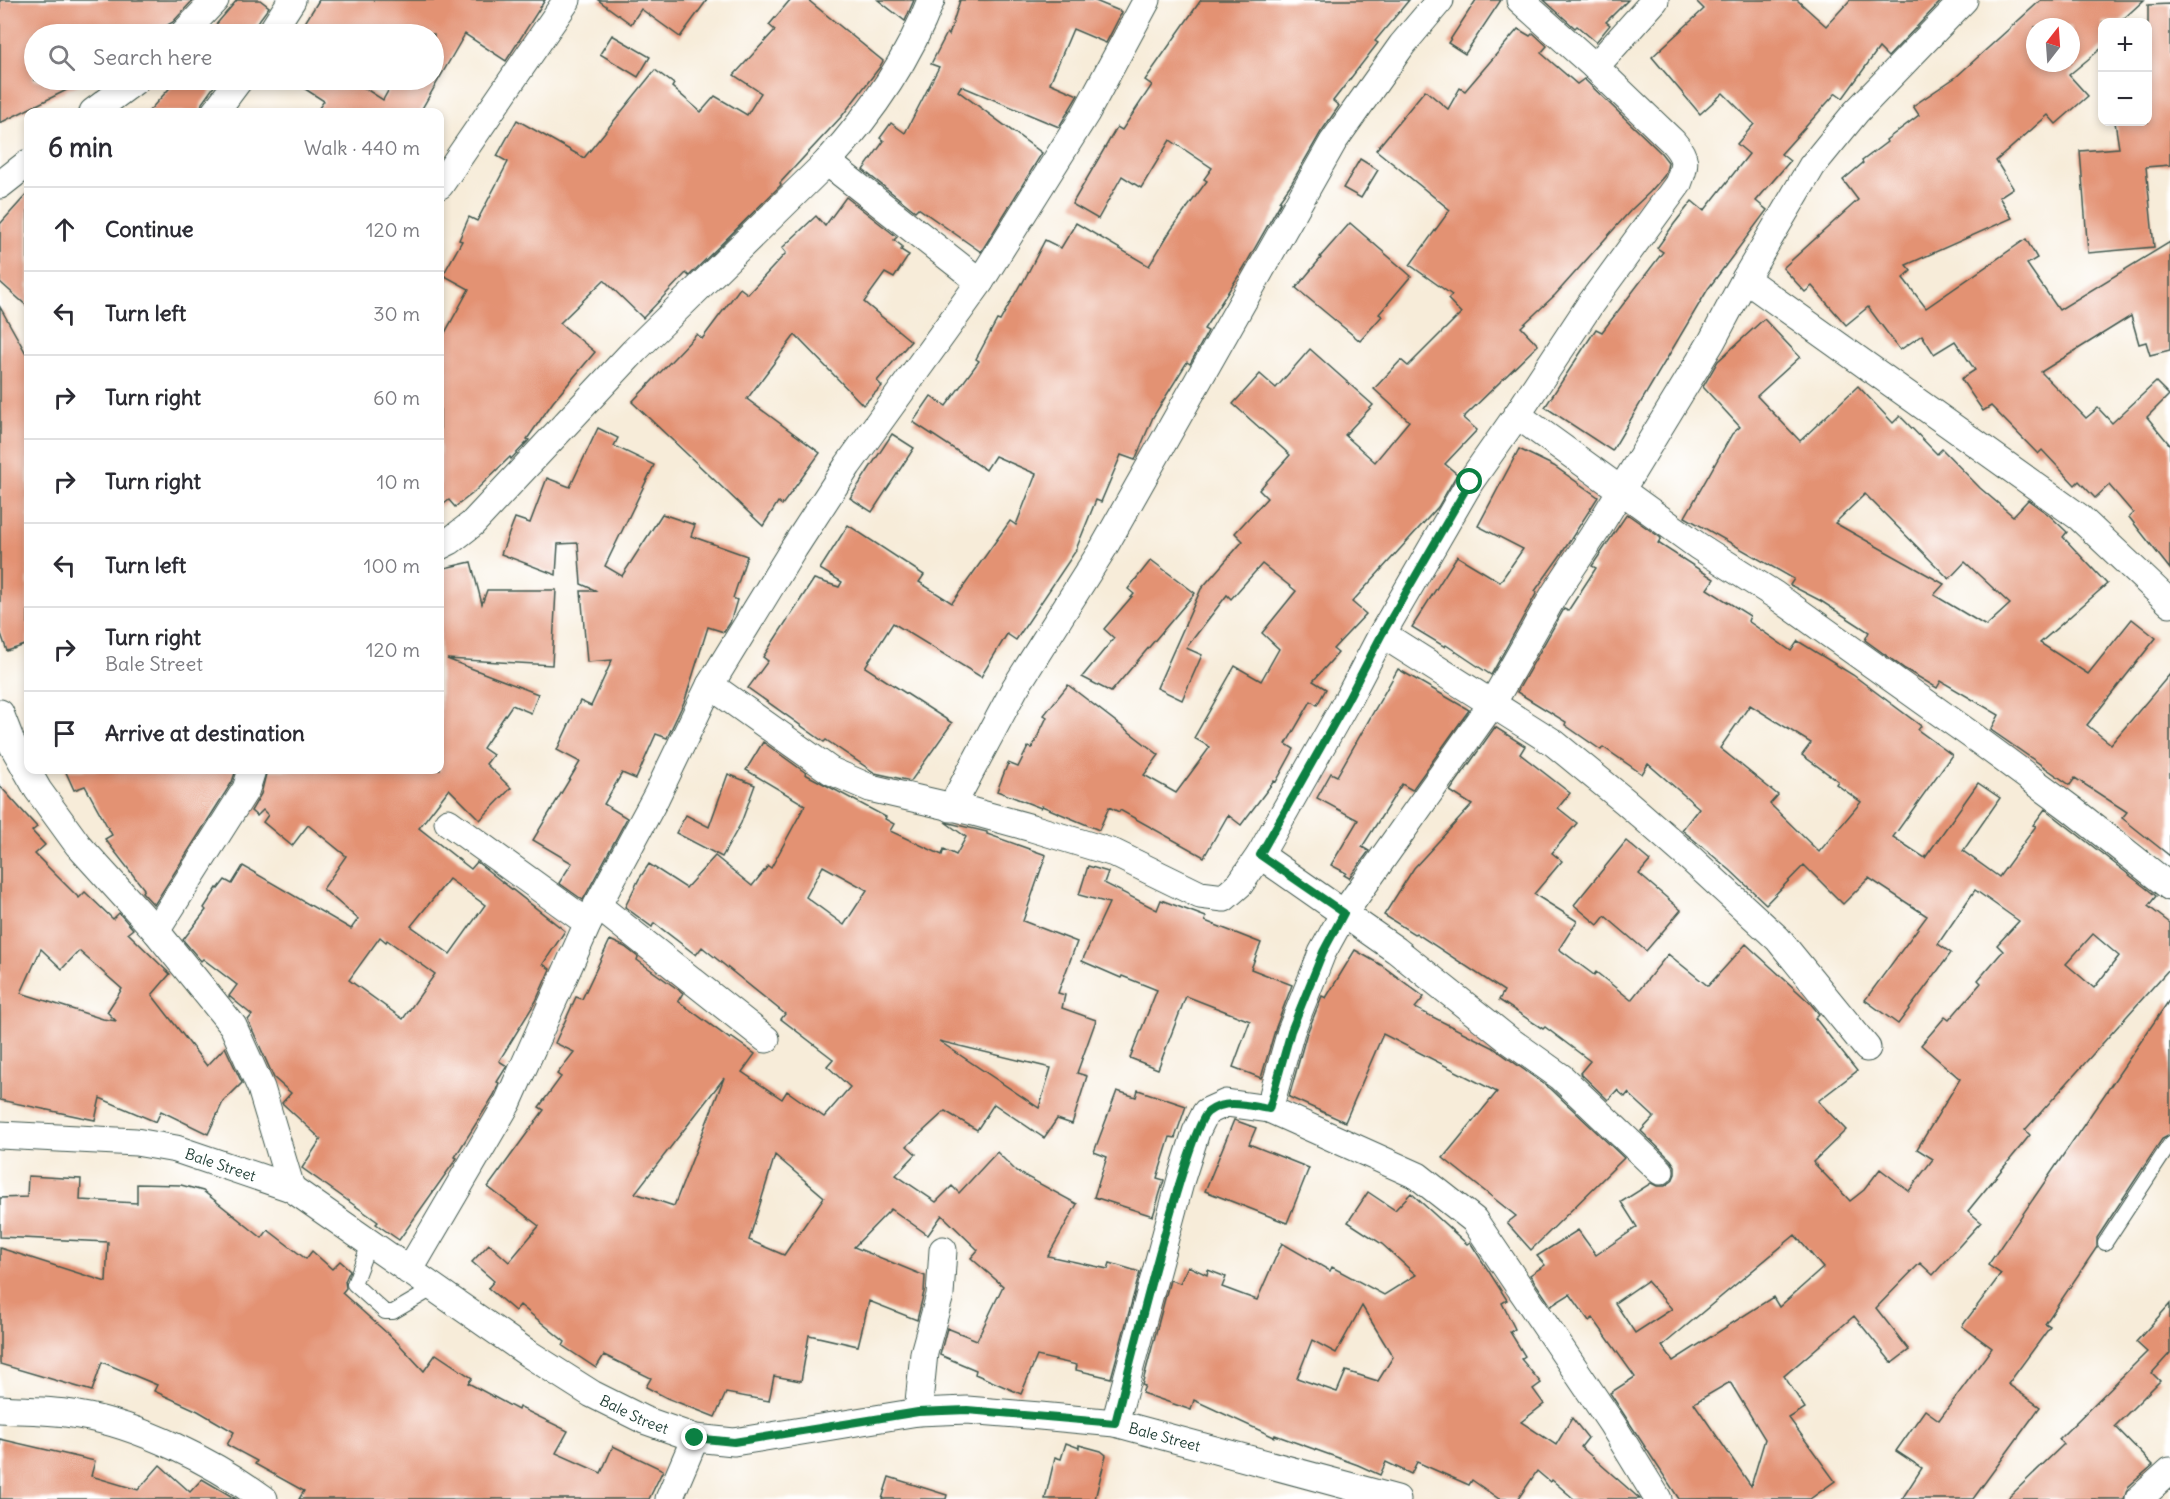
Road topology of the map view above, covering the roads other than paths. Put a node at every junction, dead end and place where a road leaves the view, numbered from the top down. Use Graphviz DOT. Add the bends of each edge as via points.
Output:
graph roads {
  1 [pos="214,0"];
  2 [pos="292,0"];
  3 [pos="567,0"];
  4 [pos="931,0"];
  5 [pos="1147,0"];
  6 [pos="1440,0"];
  7 [pos="1520,0"];
  8 [pos="1655,0"];
  9 [pos="1964,0"];
  10 [pos="192,24"];
  11 [pos="276,24"];
  12 [pos="1594,67"];
  13 [pos="123,90"];
  14 [pos="232,90"];
  15 [pos="98,108"];
  16 [pos="218,108"];
  17 [pos="827,162"];
  18 [pos="24,166"];
  19 [pos="444,178"];
  20 [pos="0,185"];
  21 [pos="1745,279"];
  22 [pos="980,282"];
  23 [pos="1517,415"];
  24 [pos="1620,490"];
  25 [pos="444,544"];
  26 [pos="2170,603"];
  27 [pos="1382,634"];
  28 [pos="710,685"];
  29 [pos="1492,704"];
  30 [pos="0,713"];
  31 [pos="24,765"];
  32 [pos="29,774"];
  33 [pos="251,774"];
  34 [pos="951,808"];
  35 [pos="448,822"];
  36 [pos="1260,855"];
  37 [pos="2170,887"];
  38 [pos="1344,913"];
  39 [pos="592,914"];
  40 [pos="156,931"];
  41 [pos="766,1039"];
  42 [pos="1867,1047"];
  43 [pos="1269,1109"];
  44 [pos="0,1135"];
  45 [pos="2170,1144"];
  46 [pos="1660,1171"];
  47 [pos="291,1188"];
  48 [pos="2105,1243"];
  49 [pos="369,1244"];
  50 [pos="944,1250"];
  51 [pos="409,1271"];
  52 [pos="434,1288"];
  53 [pos="0,1408"];
  54 [pos="918,1412"];
  55 [pos="1115,1423"];
  56 [pos="695,1438"];
  57 [pos="2170,1471"];
  58 [pos="264,1499"];
  59 [pos="669,1499"];
  60 [pos="1397,1499"];
  61 [pos="1658,1499"];
  62 [pos="2139,1499"];
  1 -- 10 [label="street"];
  2 -- 11 [label="street"];
  3 -- 19 [label="street"];
  4 -- 17 [label="street" via="919,32 885,87 854,132"];
  5 -- 22 [label="street" via="1086,112"];
  6 -- 34 [label="street" via="1402,45 1333,142 1104,547 1015,688"];
  7 -- 12 [label="street"];
  8 -- 12 [label="street"];
  9 -- 21 [label="street" via="1856,112 1812,166"];
  12 -- 23 [label="street" via="1673,142 1682,153 1685,166 1678,184"];
  13 -- 15 [label="street"];
  14 -- 16 [label="street"];
  17 -- 22 [label="street"];
  17 -- 25 [label="street" via="634,351 472,524"];
  18 -- 20 [label="street"];
  21 -- 24 [label="street" via="1712,342"];
  21 -- 26 [label="street" via="2079,517"];
  22 -- 28 [label="street" via="848,465"];
  23 -- 24 [label="street"];
  23 -- 27 [label="street" via="1470,482"];
  24 -- 29 [label="street"];
  24 -- 37 [label="street" via="1974,737"];
  27 -- 29 [label="street"];
  27 -- 36 [label="street"];
  28 -- 34 [label="street" via="831,771 870,788"];
  28 -- 39 [label="street" via="656,797"];
  29 -- 38 [label="street"];
  29 -- 42 [label="street" via="1554,743 1691,859 1778,939"];
  30 -- 31 [label="street"];
  32 -- 40 [label="street" via="71,836"];
  33 -- 40 [label="street" via="246,789"];
  34 -- 36 [label="street" via="1114,853 1200,894 1224,898 1240,884"];
  35 -- 39 [label="street"];
  36 -- 38 [label="street"];
  38 -- 43 [label="street" via="1323,952 1291,1031"];
  38 -- 46 [label="street" via="1561,1077"];
  39 -- 41 [label="street"];
  39 -- 51 [label="street" via="508,1102"];
  40 -- 47 [label="street" via="233,1026 261,1088"];
  43 -- 55 [label="street" via="1226,1103 1206,1113 1196,1132"];
  43 -- 61 [label="street" via="1418,1176 1474,1220"];
  44 -- 47 [label="street, Bale Street" via="136,1142 176,1149"];
  45 -- 48 [label="lane"];
  47 -- 49 [label="street, Bale Street"];
  49 -- 51 [label="street, Bale Street"];
  49 -- 52 [label="lane" via="354,1284 385,1312 393,1312"];
  50 -- 54 [label="street" via="940,1294 924,1353"];
  51 -- 52 [label="street, Bale Street"];
  52 -- 56 [label="street, Bale Street" via="592,1394 644,1420"];
  53 -- 58 [label="street" via="78,1415 134,1430 206,1461"];
  54 -- 55 [label="street, Bale Street" via="967,1410"];
  54 -- 56 [label="street, Bale Street" via="734,1442"];
  55 -- 60 [label="street, Bale Street"];
  56 -- 59 [label="street"];
  57 -- 62 [label="street"];
}
